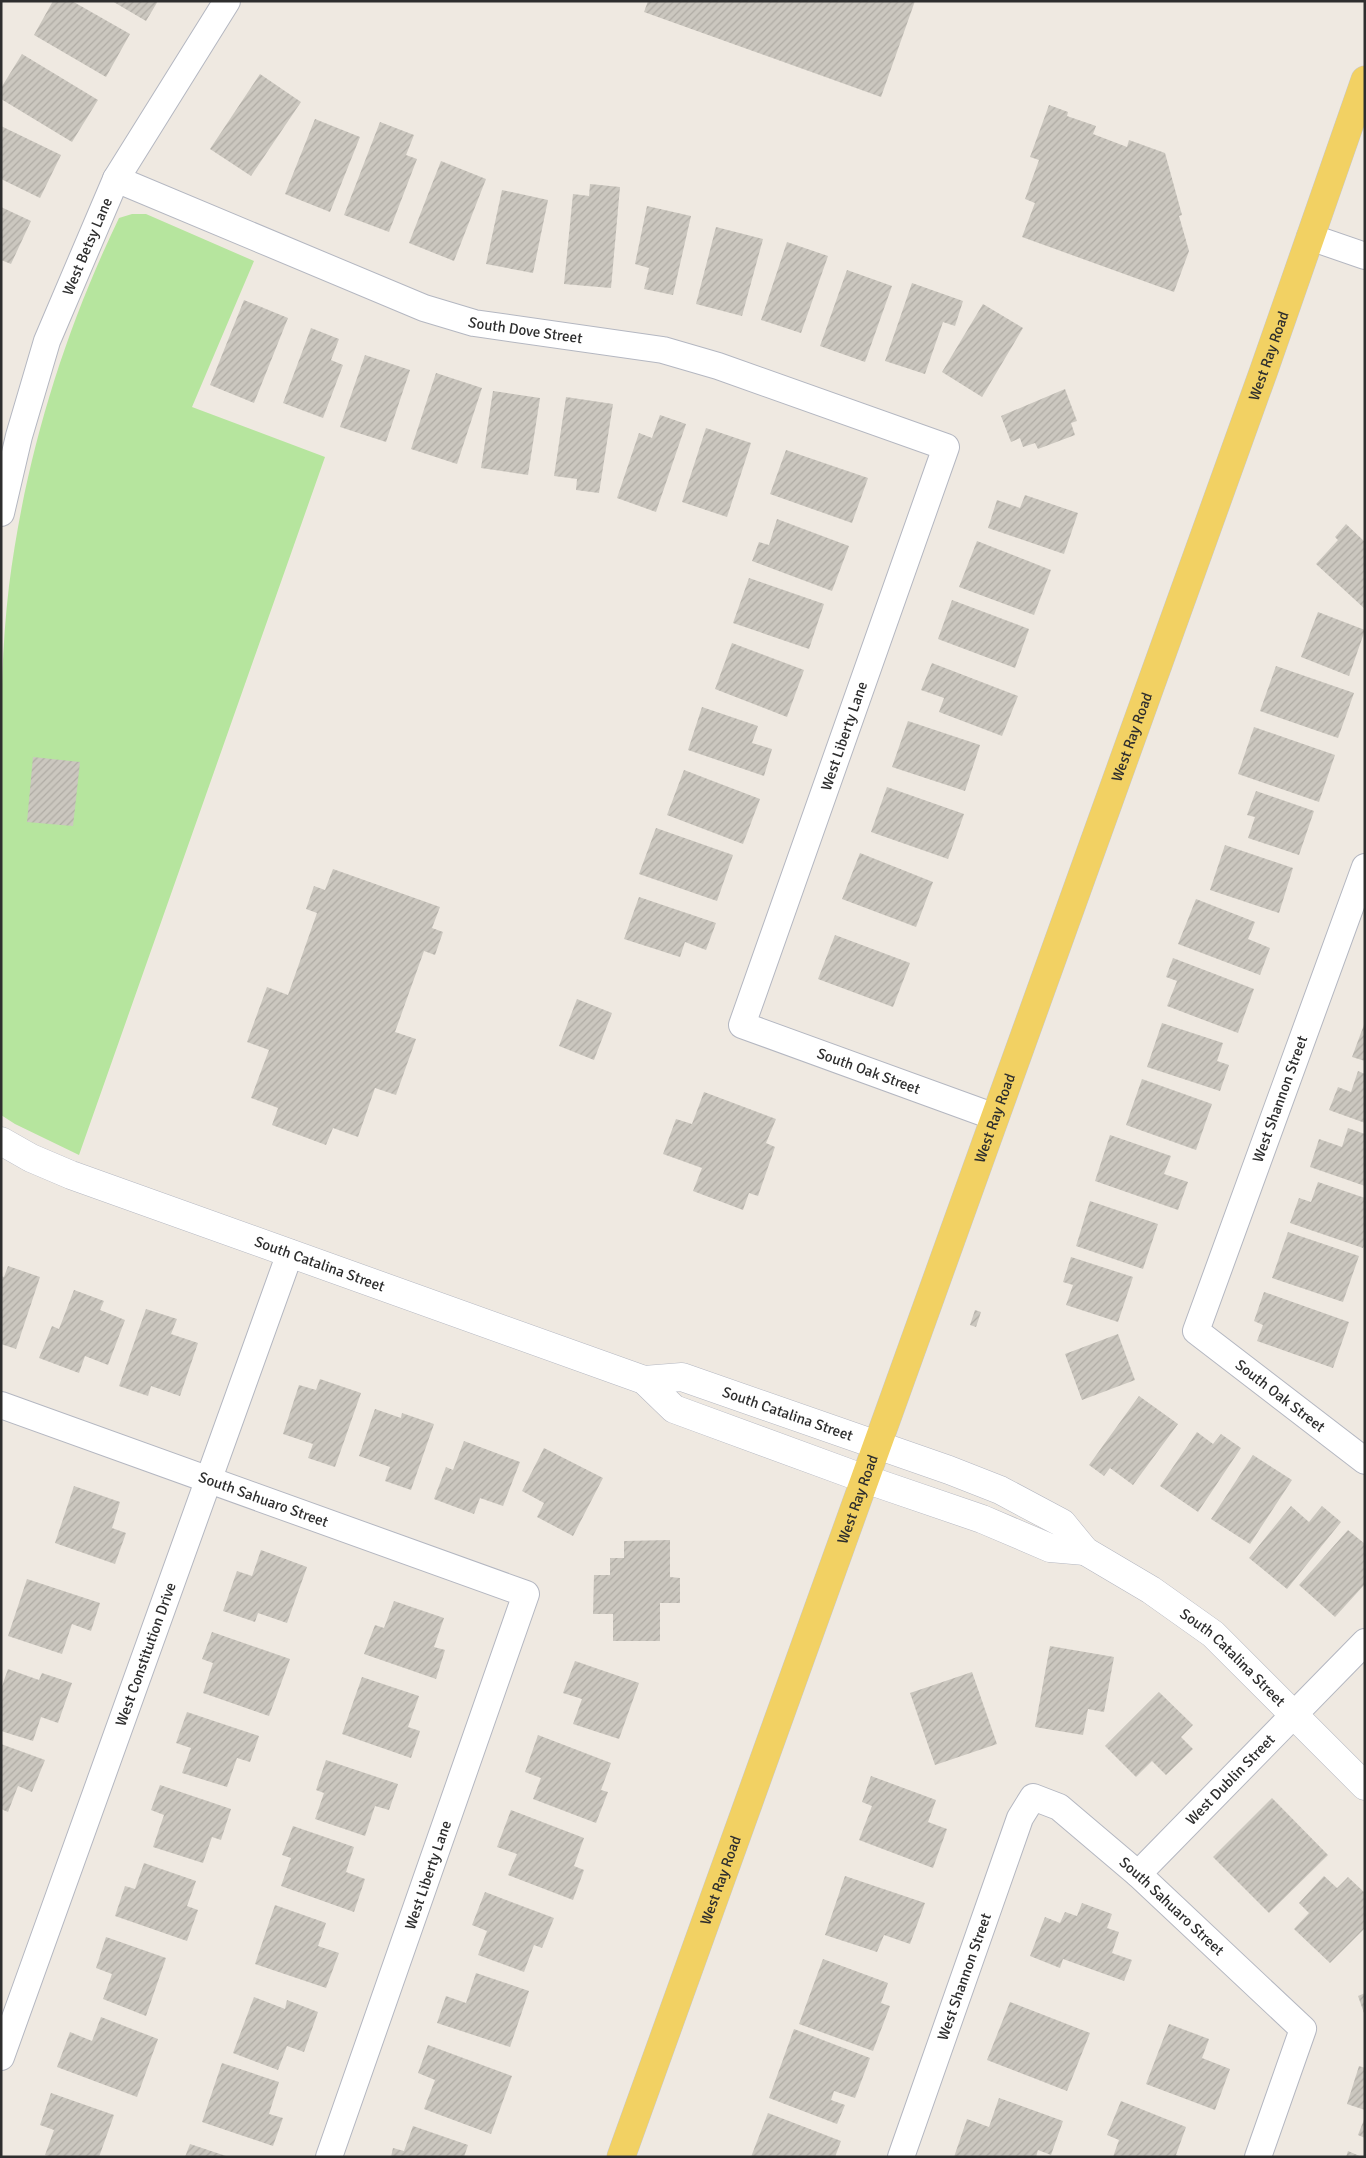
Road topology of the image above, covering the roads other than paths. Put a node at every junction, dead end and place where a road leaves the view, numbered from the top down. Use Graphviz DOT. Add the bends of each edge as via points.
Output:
graph roads {
  1 [pos="227,1"];
  2 [pos="1365,80"];
  3 [pos="116,179"];
  4 [pos="1310,237"];
  5 [pos="1365,256"];
  6 [pos="946,447"];
  7 [pos="1,513"];
  8 [pos="1365,867"];
  9 [pos="742,1025"];
  10 [pos="996,1117"];
  11 [pos="1,1141"];
  12 [pos="290,1254"];
  13 [pos="1196,1331"];
  14 [pos="644,1380"];
  15 [pos="1,1405"];
  16 [pos="877,1446"];
  17 [pos="1365,1461"];
  18 [pos="210,1479"];
  19 [pos="865,1479"];
  20 [pos="1085,1551"];
  21 [pos="526,1594"];
  22 [pos="1365,1642"];
  23 [pos="1293,1714"];
  24 [pos="1365,1786"];
  25 [pos="1032,1797"];
  26 [pos="1138,1874"];
  27 [pos="1,2057"];
  28 [pos="330,2157"];
  29 [pos="621,2157"];
  30 [pos="901,2157"];
  31 [pos="1258,2157"];
  1 -- 3 [label="street, West Betsy Lane"];
  2 -- 4 [label="main road, West Ray Road"];
  3 -- 6 [label="street, South Dove Street" via="424,308 474,324 663,350 718,366"];
  3 -- 7 [label="street, West Betsy Lane" via="47,341 19,436"];
  4 -- 5 [label="street"];
  4 -- 10 [label="main road, West Ray Road"];
  6 -- 9 [label="street, West Liberty Lane"];
  8 -- 13 [label="street, West Shannon Street"];
  9 -- 10 [label="street, South Oak Street"];
  10 -- 16 [label="main road, West Ray Road"];
  11 -- 12 [label="street, South Catalina Street" via="71,1175"];
  12 -- 14 [label="street, South Catalina Street"];
  12 -- 18 [label="street, West Constitution Drive"];
  13 -- 17 [label="street, South Oak Street"];
  14 -- 16 [label="street, South Catalina Street" via="682,1377"];
  14 -- 19 [label="street, South Catalina Street" via="674,1409"];
  15 -- 18 [label="street, South Sahuaro Street"];
  16 -- 19 [label="main road, West Ray Road"];
  16 -- 20 [label="street, South Catalina Street" via="1000,1490 1062,1523"];
  18 -- 21 [label="street, South Sahuaro Street"];
  18 -- 27 [label="street, West Constitution Drive"];
  19 -- 20 [label="street, South Catalina Street" via="982,1519 1050,1548"];
  19 -- 29 [label="main road, West Ray Road"];
  20 -- 23 [label="street, South Catalina Street" via="1151,1590 1213,1634"];
  21 -- 28 [label="street, West Liberty Lane"];
  22 -- 23 [label="street, West Dublin Street"];
  23 -- 24 [label="street, South Catalina Street"];
  23 -- 26 [label="street, West Dublin Street"];
  25 -- 26 [label="street, South Sahuaro Street" via="1059,1807"];
  25 -- 30 [label="street, West Shannon Street" via="1020,1818"];
  26 -- 31 [label="street, South Sahuaro Street" via="1303,2029"];
}
